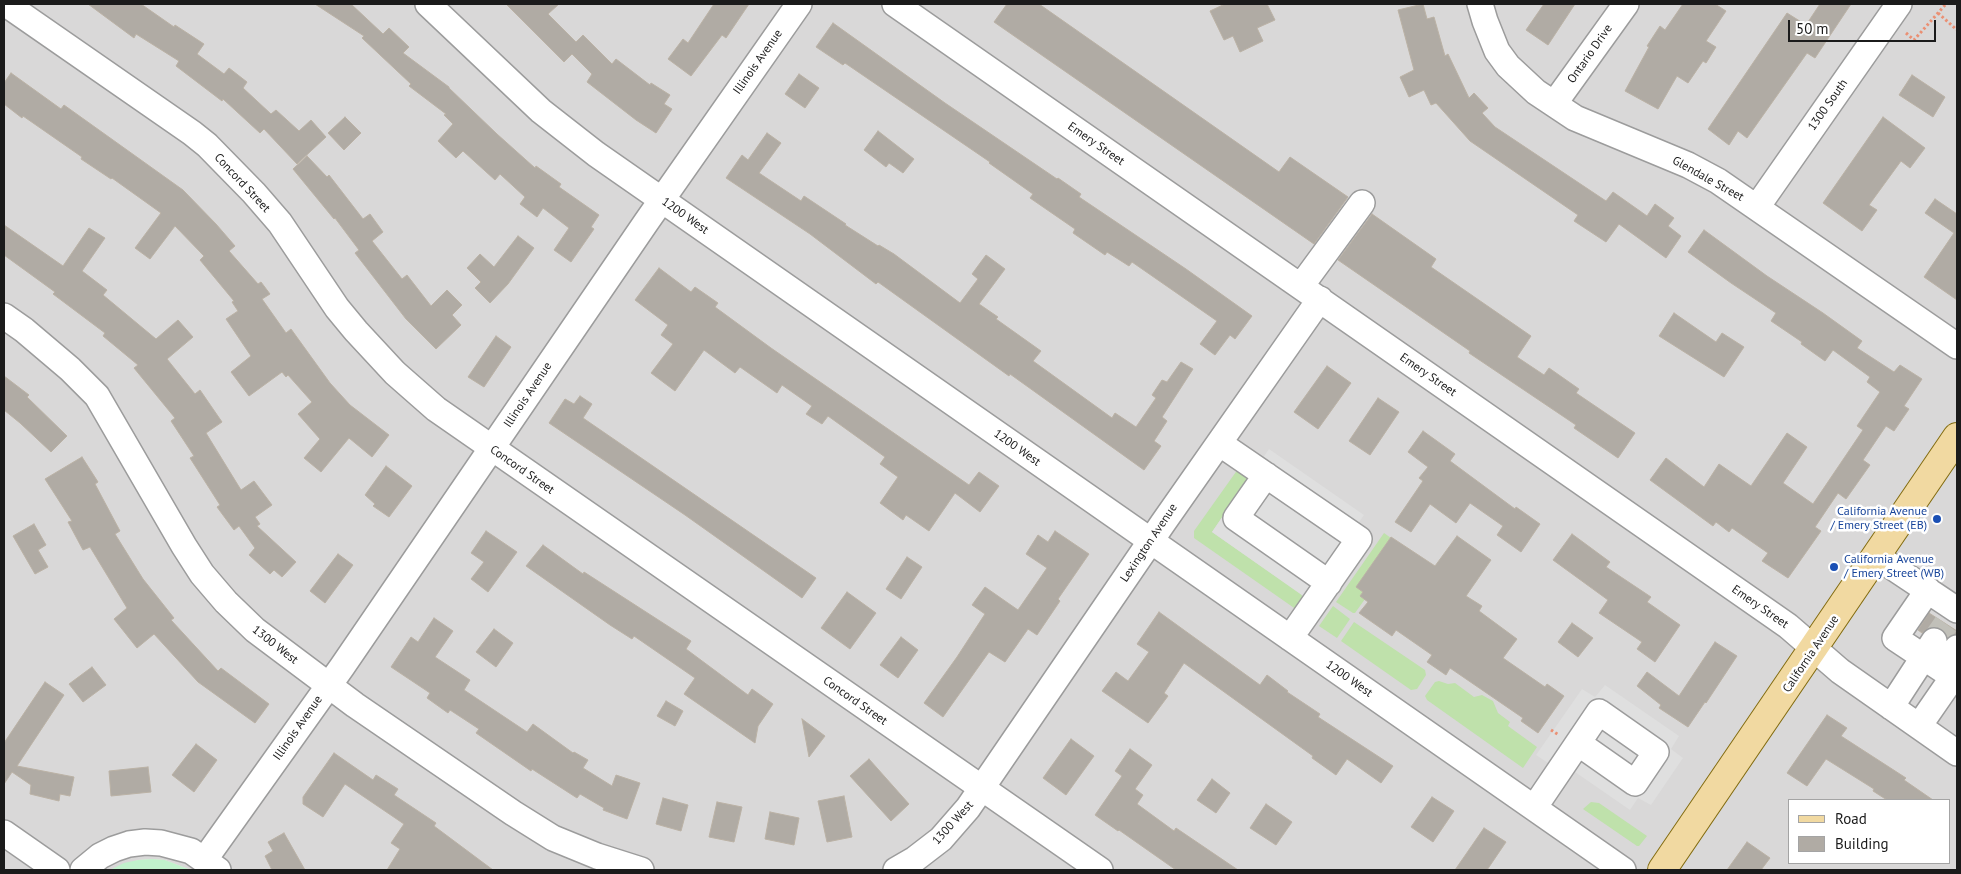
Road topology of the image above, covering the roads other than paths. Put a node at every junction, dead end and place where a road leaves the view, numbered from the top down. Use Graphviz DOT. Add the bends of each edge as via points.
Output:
graph roads {
  1 [pos="6,4"];
  2 [pos="428,4"];
  3 [pos="799,4"];
  4 [pos="894,4"];
  5 [pos="1480,4"];
  6 [pos="1626,4"];
  7 [pos="1894,11"];
  8 [pos="1554,104"];
  9 [pos="662,200"];
  10 [pos="1362,203"];
  11 [pos="1757,207"];
  12 [pos="1310,293"];
  13 [pos="4,316"];
  14 [pos="1957,346"];
  15 [pos="1957,437"];
  16 [pos="1219,443"];
  17 [pos="491,448"];
  18 [pos="1266,475"];
  19 [pos="1150,541"];
  20 [pos="1876,556"];
  21 [pos="1329,583"];
  22 [pos="1928,590"];
  23 [pos="1943,628"];
  24 [pos="1290,638"];
  25 [pos="1957,648"];
  26 [pos="1814,650"];
  27 [pos="1957,671"];
  28 [pos="328,686"];
  29 [pos="1891,707"];
  30 [pos="1919,726"];
  31 [pos="1578,743"];
  32 [pos="1957,753"];
  33 [pos="982,788"];
  34 [pos="1534,808"];
  35 [pos="4,834"];
  36 [pos="211,865"];
  37 [pos="57,870"];
  38 [pos="82,870"];
  39 [pos="641,870"];
  40 [pos="896,870"];
  41 [pos="1100,870"];
  42 [pos="1623,870"];
  43 [pos="1662,870"];
  1 -- 17 [label="street, Concord Street" via="192,132 280,223 337,308 376,352 436,409"];
  2 -- 9 [label="street, 1200 West" via="541,111"];
  3 -- 9 [label="street, Illinois Avenue"];
  4 -- 12 [label="street, Emery Street"];
  5 -- 8 [label="street, Glendale Street" via="1490,37 1508,66"];
  6 -- 8 [label="street, Ontario Drive"];
  7 -- 11 [label="street, 1300 South"];
  8 -- 11 [label="street, Glendale Street" via="1575,118 1688,165"];
  9 -- 17 [label="street, Illinois Avenue"];
  9 -- 19 [label="street, 1200 West"];
  10 -- 12 [label="street, Lexington Avenue"];
  11 -- 14 [label="street, Glendale Street"];
  12 -- 16 [label="street, Lexington Avenue"];
  12 -- 26 [label="street, Emery Street" via="1788,626"];
  13 -- 28 [label="street, 1300 West" via="64,364 97,396 184,546 226,602 255,630"];
  15 -- 20 [label="main road, California Avenue"];
  16 -- 18 [label="street"];
  16 -- 19 [label="street, Lexington Avenue"];
  17 -- 28 [label="street, Illinois Avenue"];
  17 -- 33 [label="street, Concord Street"];
  18 -- 21 [label="street" via="1358,539"];
  18 -- 21 [label="street" via="1236,518"];
  19 -- 24 [label="street, 1200 West"];
  19 -- 33 [label="street, Lexington Avenue"];
  20 -- 22 [label="street"];
  20 -- 26 [label="main road, California Avenue"];
  21 -- 24 [label="street"];
  22 -- 23 [label="street"];
  22 -- 23 [label="street" via="1894,638"];
  23 -- 25 [label="street" via="1943,670"];
  23 -- 29 [label="street"];
  24 -- 34 [label="street, 1200 West"];
  26 -- 29 [label="street, Emery Street"];
  26 -- 43 [label="main road, California Avenue"];
  27 -- 30 [label="street"];
  28 -- 36 [label="street, Illinois Avenue"];
  28 -- 39 [label="street, 1300 West" via="553,838"];
  29 -- 30 [label="street, Emery Street"];
  30 -- 32 [label="street, Emery Street"];
  31 -- 34 [label="street"];
  33 -- 40 [label="street, 1300 West" via="942,839"];
  33 -- 41 [label="street, Concord Street"];
  34 -- 42 [label="street, 1200 West"];
  35 -- 37 [label="street"];
  36 -- 38 [label="street" via="176,846 145,842 114,849"];
}
